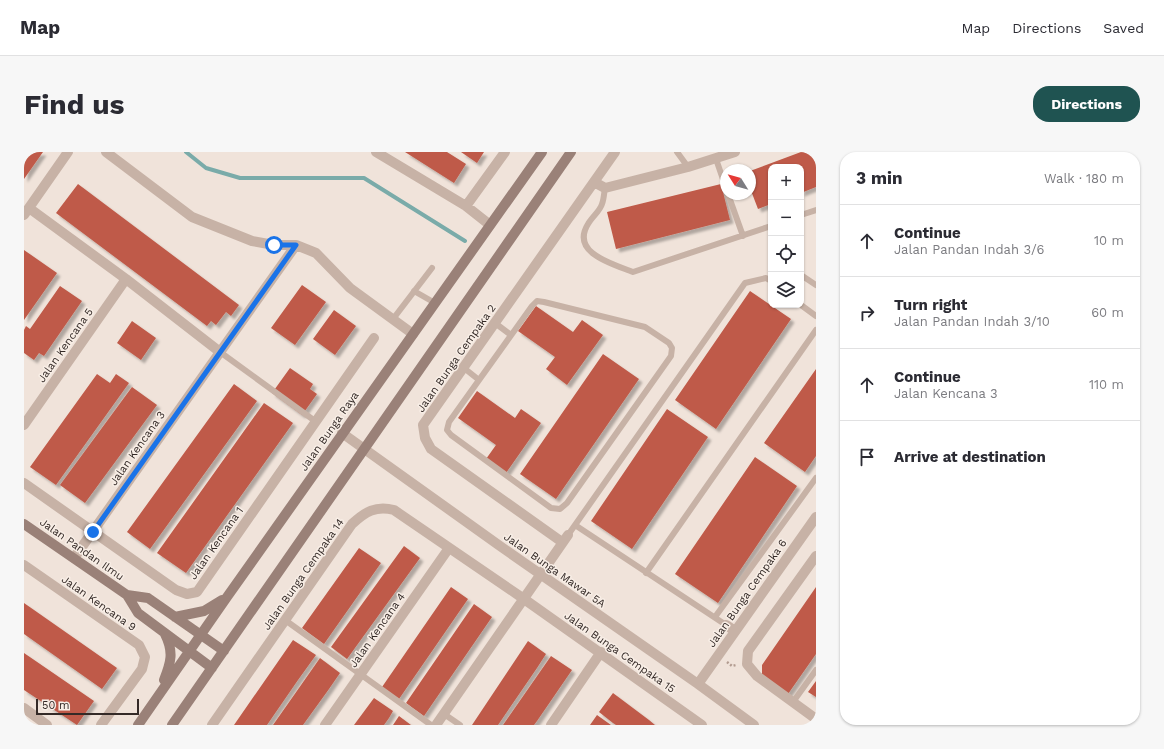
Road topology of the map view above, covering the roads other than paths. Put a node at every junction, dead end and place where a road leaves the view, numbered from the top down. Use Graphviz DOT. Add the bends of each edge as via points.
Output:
graph roads {
  1 [pos="68,152"];
  2 [pos="106,152"];
  3 [pos="376,152"];
  4 [pos="505,152"];
  5 [pos="542,152"];
  6 [pos="571,152"];
  7 [pos="615,152"];
  8 [pos="676,152"];
  9 [pos="735,152"];
  10 [pos="716,159"];
  11 [pos="688,167"];
  12 [pos="720,171"];
  13 [pos="594,182"];
  14 [pos="605,188"];
  15 [pos="730,200"];
  16 [pos="469,208"];
  17 [pos="816,210"];
  18 [pos="26,212"];
  19 [pos="804,214"];
  20 [pos="488,223"];
  21 [pos="768,227"];
  22 [pos="743,236"];
  23 [pos="296,245"];
  24 [pos="432,268"];
  25 [pos="804,277"];
  26 [pos="126,279"];
  27 [pos="768,279"];
  28 [pos="816,285"];
  29 [pos="414,292"];
  30 [pos="435,303"];
  31 [pos="804,306"];
  32 [pos="816,316"];
  33 [pos="393,319"];
  34 [pos="495,323"];
  35 [pos="816,330"];
  36 [pos="413,334"];
  37 [pos="511,335"];
  38 [pos="374,338"];
  39 [pos="220,352"];
  40 [pos="464,368"];
  41 [pos="479,380"];
  42 [pos="315,421"];
  43 [pos="24,424"];
  44 [pos="342,434"];
  45 [pos="364,449"];
  46 [pos="816,478"];
  47 [pos="24,483"];
  48 [pos="816,517"];
  49 [pos="24,524"];
  50 [pos="575,525"];
  51 [pos="93,532"];
  52 [pos="565,539"];
  53 [pos="449,548"];
  54 [pos="816,556"];
  55 [pos="74,558"];
  56 [pos="24,565"];
  57 [pos="646,573"];
  58 [pos="541,574"];
  59 [pos="127,595"];
  60 [pos="226,597"];
  61 [pos="524,599"];
  62 [pos="175,617"];
  63 [pos="715,617"];
  64 [pos="285,620"];
  65 [pos="730,628"];
  66 [pos="164,633"];
  67 [pos="200,634"];
  68 [pos="189,651"];
  69 [pos="224,651"];
  70 [pos="600,652"];
  71 [pos="212,668"];
  72 [pos="816,670"];
  73 [pos="360,675"];
  74 [pos="698,684"];
  75 [pos="157,697"];
  76 [pos="793,702"];
  77 [pos="24,708"];
  78 [pos="444,714"];
  79 [pos="816,719"];
  80 [pos="48,725"];
  81 [pos="102,725"];
  82 [pos="138,725"];
  83 [pos="172,725"];
  84 [pos="212,725"];
  85 [pos="325,725"];
  86 [pos="431,725"];
  87 [pos="436,725"];
  88 [pos="460,725"];
  89 [pos="551,725"];
  90 [pos="702,725"];
  91 [pos="754,725"];
  1 -- 18 [label="street"];
  2 -- 23 [label="street" via="192,217 252,241"];
  3 -- 16 [label="street"];
  4 -- 16 [label="street"];
  5 -- 20 [label="street, Jalan Bunga Raya"];
  6 -- 45 [label="street"];
  7 -- 13 [label="street, Jalan Bunga Cempaka 2"];
  8 -- 11 [label="lane"];
  9 -- 10 [label="street"];
  10 -- 11 [label="street"];
  10 -- 12 [label="lane"];
  11 -- 14 [label="street"];
  13 -- 14 [label="street"];
  13 -- 34 [label="street, Jalan Bunga Cempaka 2"];
  14 -- 22 [label="lane" via="602,204 584,230 583,240 594,255 633,272"];
  15 -- 22 [label="lane"];
  16 -- 20 [label="street"];
  17 -- 19 [label="lane"];
  18 -- 26 [label="street"];
  20 -- 30 [label="street, Jalan Bunga Raya"];
  21 -- 22 [label="lane"];
  23 -- 33 [label="street" via="316,253 350,288"];
  23 -- 39 [label="street, Jalan Kencana 3"];
  24 -- 29 [label="lane"];
  25 -- 28 [label="lane"];
  26 -- 39 [label="street"];
  26 -- 43 [label="street, Jalan Kencana 5"];
  27 -- 50 [label="lane" via="745,283"];
  29 -- 30 [label="lane"];
  29 -- 33 [label="lane"];
  30 -- 36 [label="street, Jalan Bunga Raya"];
  31 -- 32 [label="lane"];
  33 -- 36 [label="street"];
  34 -- 37 [label="lane"];
  34 -- 40 [label="street, Jalan Bunga Cempaka 2"];
  35 -- 57 [label="lane"];
  36 -- 44 [label="street, Jalan Bunga Raya"];
  37 -- 41 [label="lane"];
  37 -- 41 [label="lane" via="532,306 537,302 544,302 645,327 669,343 672,348 671,356 567,503 560,509 551,508 451,436 447,430 449,422"];
  38 -- 42 [label="street, Jalan Kencana 1"];
  39 -- 42 [label="lane"];
  39 -- 51 [label="street, Jalan Kencana 3"];
  40 -- 41 [label="lane"];
  40 -- 52 [label="street, Jalan Bunga Cempaka 2" via="423,426 425,438 431,449"];
  42 -- 51 [label="street, Jalan Kencana 1" via="197,592 187,594 176,590"];
  44 -- 45 [label="street, Jalan Bunga Mawar 5A"];
  44 -- 60 [label="street, Jalan Bunga Raya"];
  45 -- 58 [label="street, Jalan Bunga Mawar 5A"];
  45 -- 69 [label="street"];
  46 -- 63 [label="lane"];
  47 -- 51 [label="street, Jalan Kencana 1"];
  48 -- 65 [label="street, Jalan Bunga Cempaka 6"];
  49 -- 55 [label="street, Jalan Pandan Ilmu"];
  50 -- 52 [label="lane"];
  50 -- 57 [label="lane"];
  51 -- 55 [label="street, Jalan Kencana 3"];
  52 -- 58 [label="street"];
  53 -- 61 [label="street, Jalan Bunga Cempaka 14"];
  53 -- 64 [label="street, Jalan Bunga Cempaka 14" via="394,510 376,509 352,524"];
  53 -- 73 [label="street, Jalan Kencana 4"];
  54 -- 76 [label="street" via="748,652 747,664 757,676"];
  55 -- 59 [label="street, Jalan Pandan Ilmu"];
  56 -- 81 [label="street, Jalan Kencana 9" via="139,645 145,656 142,669"];
  57 -- 63 [label="lane"];
  58 -- 61 [label="street"];
  58 -- 74 [label="street, Jalan Bunga Mawar 5A"];
  59 -- 62 [label="street, Jalan Pandan Ilmu" via="148,598"];
  59 -- 66 [label="street, Jalan Pandan Ilmu" via="138,613"];
  60 -- 62 [label="street" via="204,611"];
  60 -- 67 [label="street, Jalan Bunga Raya"];
  61 -- 70 [label="street, Jalan Bunga Cempaka 15"];
  61 -- 78 [label="street"];
  62 -- 67 [label="street, Jalan Pandan Ilmu"];
  63 -- 65 [label="lane"];
  64 -- 73 [label="lane"];
  64 -- 84 [label="street, Jalan Bunga Cempaka 14"];
  65 -- 74 [label="street, Jalan Bunga Cempaka 6" via="717,656"];
  66 -- 68 [label="street, Jalan Pandan Ilmu"];
  66 -- 75 [label="street" via="172,654 170,666"];
  67 -- 68 [label="street, Jalan Bunga Raya"];
  67 -- 69 [label="street, Jalan Pandan Ilmu"];
  68 -- 71 [label="street, Jalan Pandan Ilmu"];
  68 -- 75 [label="street, Jalan Bunga Raya"];
  69 -- 71 [label="street"];
  70 -- 89 [label="street"];
  70 -- 90 [label="street, Jalan Bunga Cempaka 15"];
  71 -- 83 [label="street"];
  72 -- 76 [label="lane"];
  73 -- 85 [label="street, Jalan Kencana 4"];
  73 -- 86 [label="lane"];
  74 -- 91 [label="street, Jalan Bunga Mawar 5A"];
  75 -- 82 [label="street, Jalan Bunga Raya"];
  76 -- 79 [label="street"];
  77 -- 80 [label="street"];
  78 -- 87 [label="street"];
  78 -- 88 [label="lane"];
}
